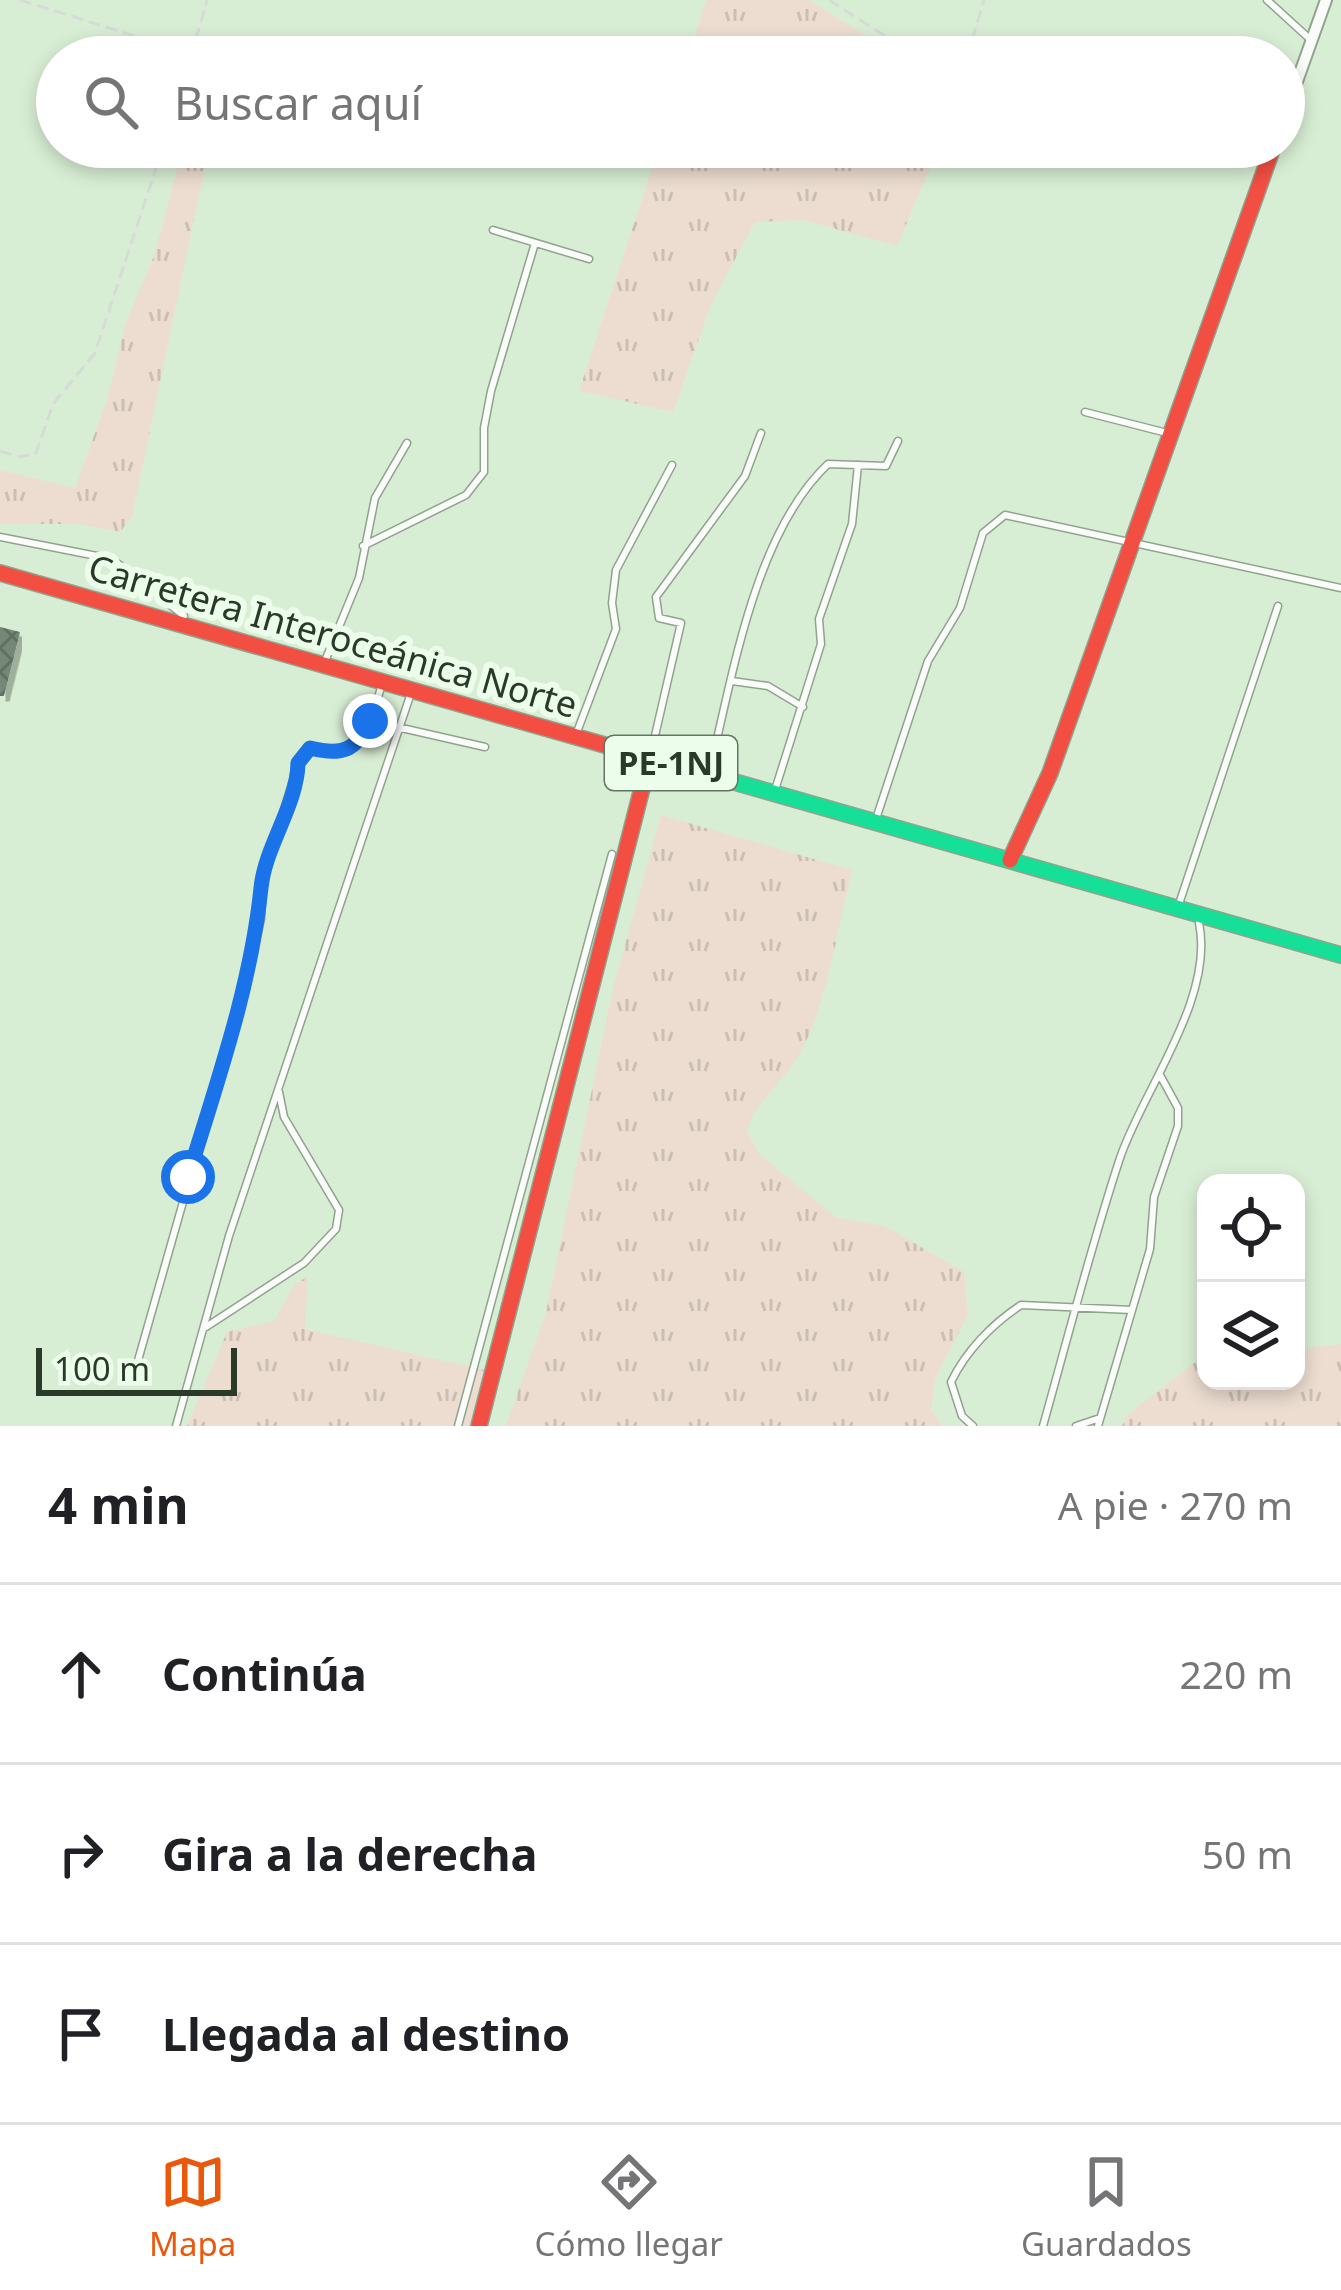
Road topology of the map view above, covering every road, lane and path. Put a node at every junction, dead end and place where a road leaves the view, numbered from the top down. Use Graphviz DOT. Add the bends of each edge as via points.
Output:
graph roads {
  1 [pos="20,0"];
  2 [pos="38,0"];
  3 [pos="207,0"];
  4 [pos="829,0"];
  5 [pos="984,0"];
  6 [pos="1267,0"];
  7 [pos="1326,0"];
  8 [pos="44,8"];
  9 [pos="130,36"];
  10 [pos="197,36"];
  11 [pos="885,36"];
  12 [pos="973,36"];
  13 [pos="1312,40"];
  14 [pos="1305,60"];
  15 [pos="157,168"];
  16 [pos="1266,168"];
  17 [pos="493,230"];
  18 [pos="535,243"];
  19 [pos="589,259"];
  20 [pos="1085,412"];
  21 [pos="761,433"];
  22 [pos="1170,434"];
  23 [pos="898,441"];
  24 [pos="407,443"];
  25 [pos="0,451"];
  26 [pos="672,465"];
  27 [pos="858,465"];
  28 [pos="0,537"];
  29 [pos="1131,543"];
  30 [pos="363,546"];
  31 [pos="0,573"];
  32 [pos="1341,588"];
  33 [pos="1278,606"];
  34 [pos="197,629"];
  35 [pos="323,664"];
  36 [pos="382,681"];
  37 [pos="732,681"];
  38 [pos="412,690"];
  39 [pos="803,707"];
  40 [pos="370,721"];
  41 [pos="400,728"];
  42 [pos="575,736"];
  43 [pos="485,747"];
  44 [pos="650,757"];
  45 [pos="709,774"];
  46 [pos="774,792"];
  47 [pos="875,821"];
  48 [pos="612,854"];
  49 [pos="1010,860"];
  50 [pos="1178,908"];
  51 [pos="1198,914"];
  52 [pos="1341,955"];
  53 [pos="1160,1075"];
  54 [pos="280,1082"];
  55 [pos="1132,1310"];
  56 [pos="1076,1312"];
  57 [pos="203,1328"];
  58 [pos="135,1371"];
  59 [pos="1099,1422"];
  60 [pos="176,1426"];
  61 [pos="458,1426"];
  62 [pos="479,1426"];
  63 [pos="973,1426"];
  64 [pos="1042,1426"];
  65 [pos="1076,1426"];
  1 -- 8 [label="path"];
  2 -- 8 [label="path"];
  3 -- 10 [label="path"];
  4 -- 11 [label="path"];
  5 -- 12 [label="path"];
  6 -- 13 [label="lane"];
  7 -- 13 [label="street"];
  8 -- 9 [label="path"];
  13 -- 14 [label="street"];
  15 -- 25 [label="path" via="95,353 53,404 36,453"];
  16 -- 22 [label="main road"];
  17 -- 18 [label="lane"];
  18 -- 19 [label="lane"];
  18 -- 30 [label="lane" via="491,391 484,472 466,496"];
  20 -- 22 [label="lane"];
  21 -- 44 [label="lane" via="745,476 656,597 659,618 681,623"];
  22 -- 29 [label="main road"];
  23 -- 27 [label="lane" via="886,466"];
  24 -- 30 [label="lane" via="375,498"];
  26 -- 42 [label="lane" via="616,570 616,629"];
  27 -- 37 [label="lane" via="828,464 794,502"];
  27 -- 39 [label="lane" via="852,524 818,619 820,644"];
  28 -- 34 [label="lane" via="112,559"];
  29 -- 32 [label="lane"];
  29 -- 47 [label="lane" via="1022,516 993,521 960,608 928,661"];
  29 -- 49 [label="main road"];
  30 -- 35 [label="lane" via="359,578"];
  31 -- 34 [label="main road, Carretera Interoceánica Norte / PE-1NJ"];
  33 -- 50 [label="lane"];
  34 -- 35 [label="main road, Carretera Interoceánica Norte / PE-1NJ"];
  35 -- 36 [label="main road, Carretera Interoceánica Norte / PE-1NJ"];
  36 -- 38 [label="main road, Carretera Interoceánica Norte / PE-1NJ"];
  36 -- 40 [label="lane"];
  37 -- 39 [label="lane" via="775,689"];
  37 -- 45 [label="lane"];
  38 -- 41 [label="lane"];
  38 -- 42 [label="main road, Carretera Interoceánica Norte / PE-1NJ"];
  39 -- 46 [label="lane"];
  40 -- 41 [label="lane"];
  40 -- 58 [label="lane" via="352,748 310,748 298,763 263,880 248,974"];
  41 -- 43 [label="lane"];
  41 -- 54 [label="lane"];
  42 -- 44 [label="main road, Carretera Interoceánica Norte / PE-1NJ"];
  44 -- 45 [label="main road, Carretera Interoceánica Norte / PE-1NJ"];
  44 -- 62 [label="main road"];
  45 -- 46 [label="main road, Carretera Interoceánica Norte / PE-1NJ"];
  46 -- 47 [label="main road, Carretera Interoceánica Norte / PE-1NJ"];
  47 -- 49 [label="main road, Carretera Interoceánica Norte / PE-1NJ"];
  48 -- 61 [label="lane"];
  49 -- 50 [label="main road, Carretera Interoceánica Norte / PE-1NJ"];
  50 -- 51 [label="main road, Carretera Interoceánica Norte / PE-1NJ"];
  51 -- 52 [label="main road, Carretera Interoceánica Norte / PE-1NJ"];
  51 -- 53 [label="lane" via="1196,971"];
  53 -- 55 [label="lane" via="1178,1126 1154,1197 1150,1249"];
  53 -- 56 [label="lane" via="1123,1150"];
  54 -- 57 [label="lane"];
  54 -- 57 [label="lane" via="284,1117 339,1210 336,1229 304,1263"];
  55 -- 56 [label="lane"];
  55 -- 59 [label="lane"];
  56 -- 63 [label="lane" via="1021,1305 968,1352 951,1382"];
  56 -- 64 [label="lane"];
  57 -- 60 [label="lane"];
  59 -- 65 [label="lane"];
}
